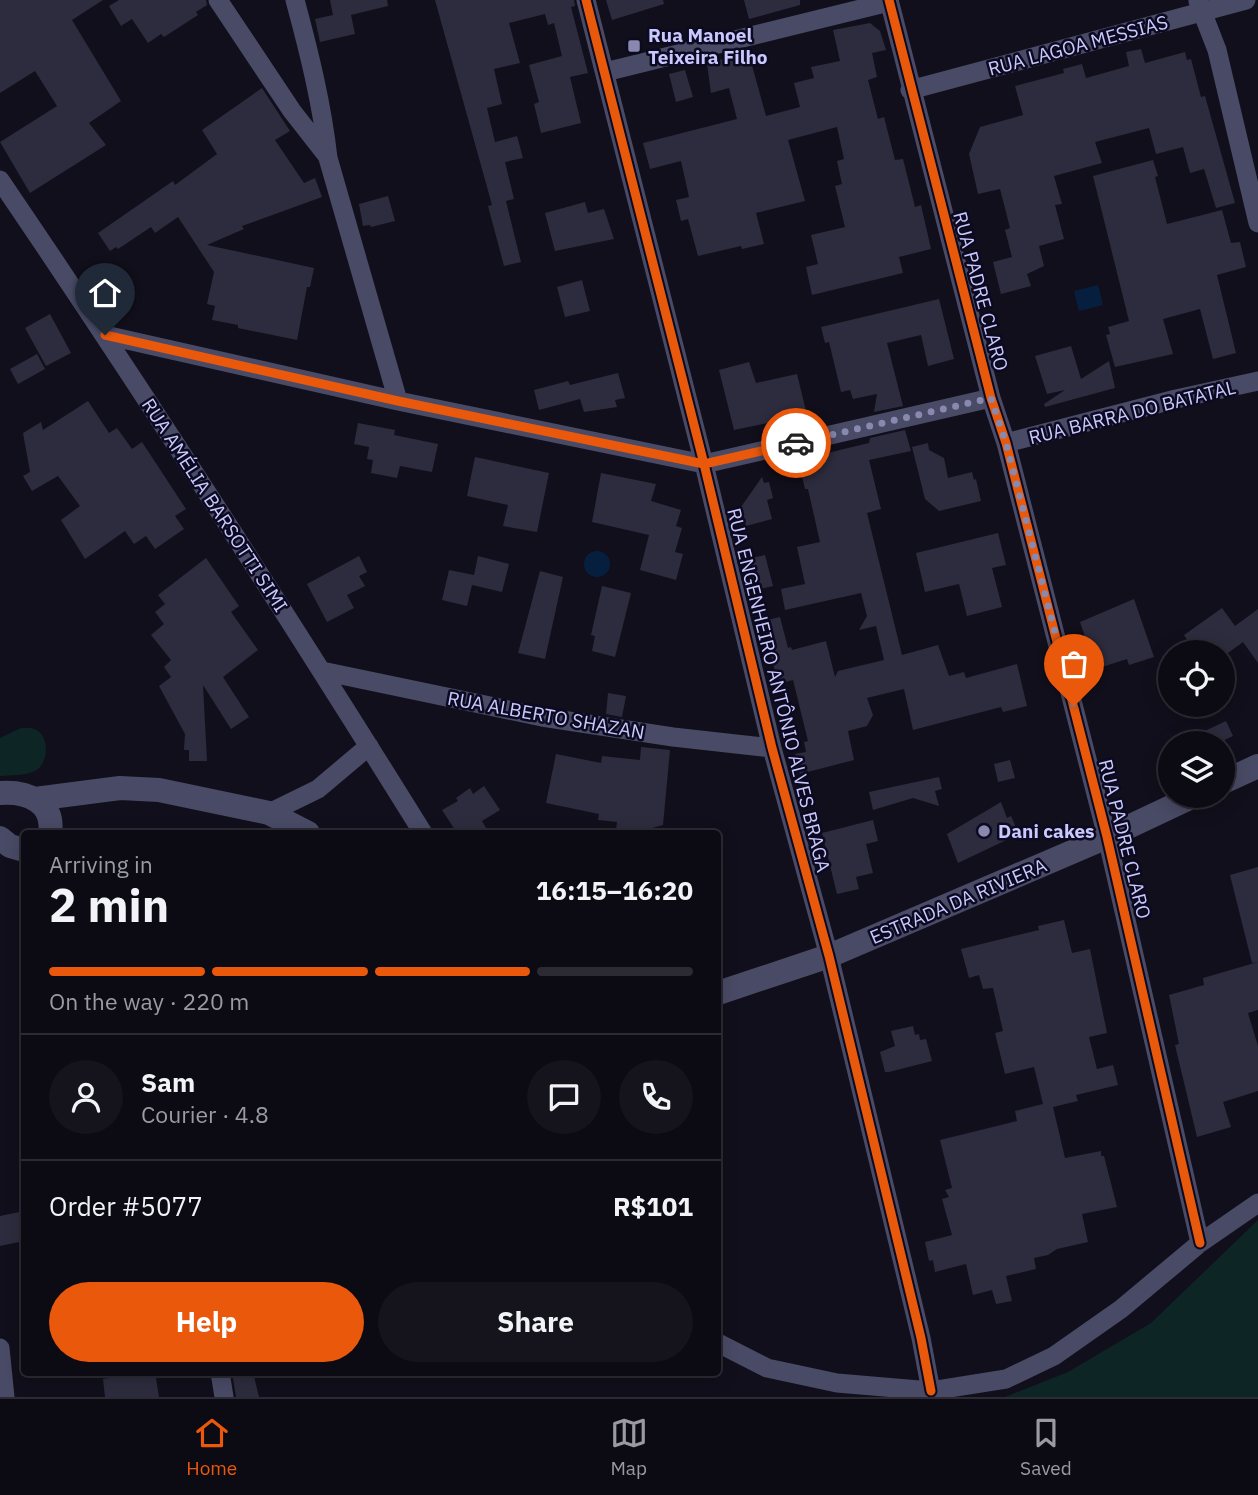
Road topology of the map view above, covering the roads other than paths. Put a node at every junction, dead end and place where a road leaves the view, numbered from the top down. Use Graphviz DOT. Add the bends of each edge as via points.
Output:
graph roads {
  1 [pos="218,0"];
  2 [pos="295,0"];
  3 [pos="586,0"];
  4 [pos="1246,0"];
  5 [pos="889,1"];
  6 [pos="1200,5"];
  7 [pos="605,72"];
  8 [pos="910,90"];
  9 [pos="328,158"];
  10 [pos="0,180"];
  11 [pos="1258,223"];
  12 [pos="105,335"];
  13 [pos="1258,381"];
  14 [pos="991,398"];
  15 [pos="398,401"];
  16 [pos="1006,443"];
  17 [pos="704,464"];
  18 [pos="322,671"];
  19 [pos="369,746"];
  20 [pos="772,748"];
  21 [pos="1258,766"];
  22 [pos="1235,777"];
  23 [pos="87,792"];
  24 [pos="0,793"];
  25 [pos="35,799"];
  26 [pos="1169,808"];
  27 [pos="269,813"];
  28 [pos="51,827"];
  29 [pos="301,830"];
  30 [pos="421,830"];
  31 [pos="1107,837"];
  32 [pos="830,956"];
  33 [pos="721,992"];
  34 [pos="1258,1203"];
  35 [pos="1200,1242"];
  36 [pos="721,1345"];
  37 [pos="0,1348"];
  38 [pos="220,1376"];
  39 [pos="931,1391"];
  40 [pos="5,1397"];
  41 [pos="223,1397"];
  1 -- 9 [label="street"];
  2 -- 9 [label="street" via="312,63"];
  3 -- 7 [label="street, RUA ENGENHEIRO ANTÔNIO ALVES BRAGA"];
  4 -- 6 [label="street, RUA LAGOA MESSIAS"];
  5 -- 7 [label="street"];
  5 -- 8 [label="street, RUA PADRE CLARO"];
  6 -- 8 [label="street, RUA LAGOA MESSIAS"];
  6 -- 11 [label="street" via="1217,50"];
  7 -- 17 [label="street, RUA ENGENHEIRO ANTÔNIO ALVES BRAGA"];
  8 -- 14 [label="street, RUA PADRE CLARO"];
  9 -- 15 [label="street"];
  10 -- 12 [label="street, RUA AMÉLIA BARSOTTI SIMI"];
  12 -- 15 [label="street"];
  12 -- 18 [label="street, RUA AMÉLIA BARSOTTI SIMI"];
  13 -- 16 [label="street, RUA BARRA DO BATATAL"];
  14 -- 16 [label="street, RUA PADRE CLARO"];
  14 -- 17 [label="street"];
  15 -- 17 [label="street"];
  16 -- 31 [label="street, RUA PADRE CLARO"];
  17 -- 20 [label="street, RUA ENGENHEIRO ANTÔNIO ALVES BRAGA"];
  18 -- 19 [label="street, RUA AMÉLIA BARSOTTI SIMI"];
  18 -- 20 [label="street, RUA ALBERTO SHAZAN" via="542,717"];
  19 -- 27 [label="street" via="318,789"];
  19 -- 30 [label="street, RUA AMÉLIA BARSOTTI SIMI"];
  20 -- 32 [label="street, RUA ENGENHEIRO ANTÔNIO ALVES BRAGA"];
  21 -- 22 [label="street"];
  23 -- 25 [label="street"];
  23 -- 27 [label="street" via="159,790"];
  23 -- 28 [label="street"];
  24 -- 25 [label="street"];
  25 -- 28 [label="street" via="47,807"];
  26 -- 31 [label="street, ESTRADA DA RIVIERA"];
  27 -- 29 [label="street"];
  31 -- 32 [label="street, ESTRADA DA RIVIERA"];
  31 -- 35 [label="street, RUA PADRE CLARO"];
  32 -- 33 [label="street, ESTRADA DA RIVIERA"];
  32 -- 39 [label="street, RUA ENGENHEIRO ANTÔNIO ALVES BRAGA"];
  34 -- 35 [label="street"];
  35 -- 39 [label="street" via="1121,1309 1054,1356 1006,1379"];
  36 -- 39 [label="street" via="767,1368 837,1383"];
  37 -- 40 [label="street"];
  38 -- 41 [label="street"];
}
